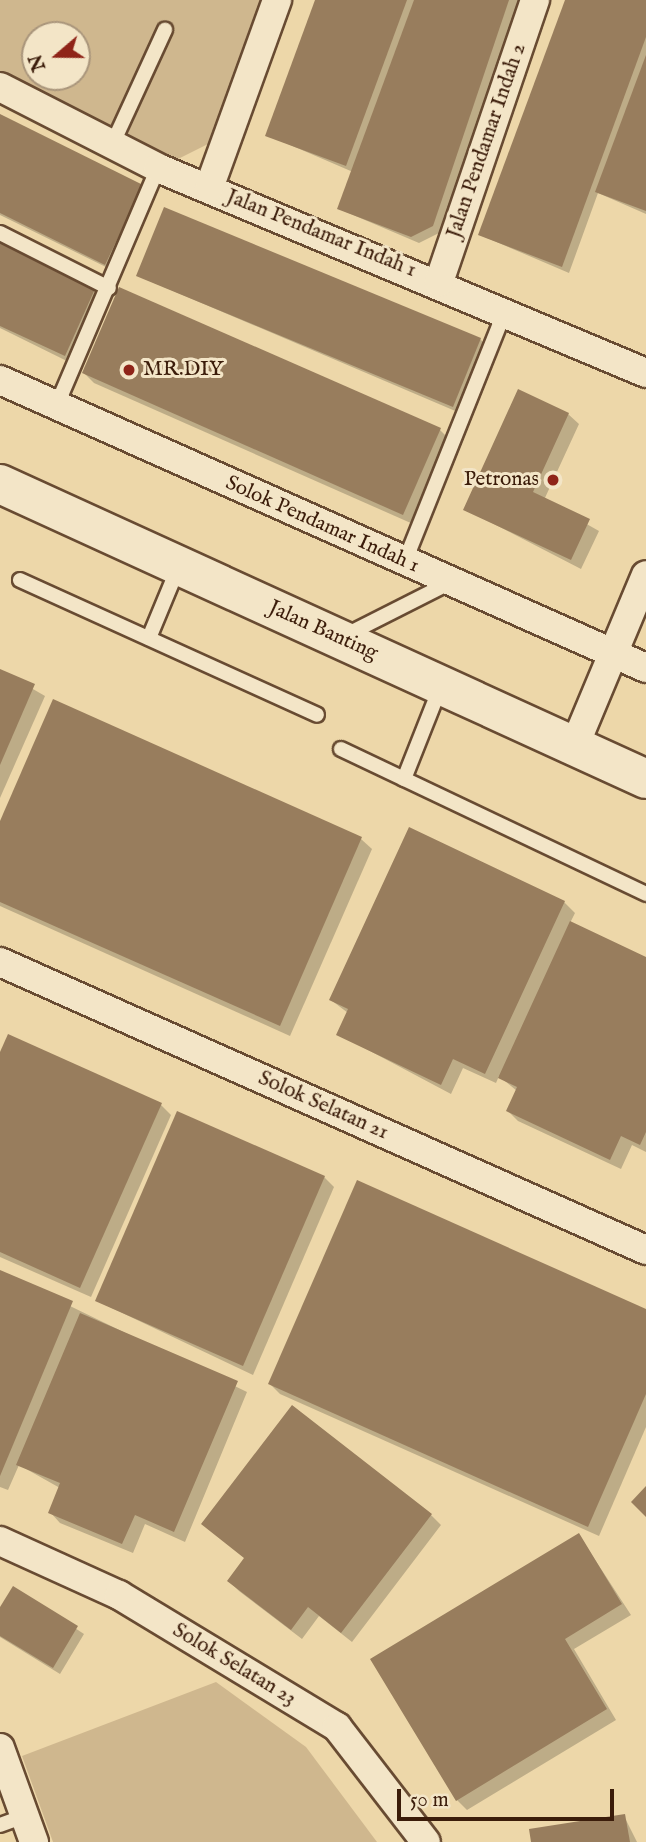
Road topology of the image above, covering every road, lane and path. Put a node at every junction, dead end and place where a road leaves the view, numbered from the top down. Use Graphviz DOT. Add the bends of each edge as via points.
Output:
graph roads {
  1 [pos="277,0"];
  2 [pos="535,0"];
  3 [pos="165,30"];
  4 [pos="0,87"];
  5 [pos="112,145"];
  6 [pos="158,168"];
  7 [pos="209,188"];
  8 [pos="0,233"];
  9 [pos="439,282"];
  10 [pos="109,288"];
  11 [pos="505,313"];
  12 [pos="646,373"];
  13 [pos="0,380"];
  14 [pos="56,407"];
  15 [pos="0,484"];
  16 [pos="405,561"];
  17 [pos="179,565"];
  18 [pos="646,575"];
  19 [pos="20,580"];
  20 [pos="451,582"];
  21 [pos="149,638"];
  22 [pos="339,638"];
  23 [pos="616,655"];
  24 [pos="646,668"];
  25 [pos="441,684"];
  26 [pos="317,715"];
  27 [pos="574,747"];
  28 [pos="341,749"];
  29 [pos="404,779"];
  30 [pos="646,779"];
  31 [pos="646,894"];
  32 [pos="0,962"];
  33 [pos="646,1250"];
  34 [pos="0,1541"];
  35 [pos="0,1748"];
  36 [pos="20,1828"];
  37 [pos="426,1842"];
  1 -- 7 [label="street"];
  2 -- 9 [label="street, Jalan Pendamar Indah 2"];
  3 -- 5 [label="lane"];
  4 -- 5 [label="street, Jalan Pendamar Indah 1"];
  5 -- 6 [label="street, Jalan Pendamar Indah 1"];
  6 -- 7 [label="street, Jalan Pendamar Indah 1"];
  6 -- 10 [label="lane"];
  7 -- 9 [label="street, Jalan Pendamar Indah 1"];
  8 -- 10 [label="lane"];
  9 -- 11 [label="street, Jalan Pendamar Indah 1"];
  10 -- 14 [label="lane"];
  11 -- 12 [label="street, Jalan Pendamar Indah 1"];
  11 -- 16 [label="lane"];
  13 -- 14 [label="street, Solok Pendamar Indah 1"];
  14 -- 16 [label="street, Solok Pendamar Indah 1"];
  15 -- 17 [label="main road, Jalan Banting"];
  16 -- 20 [label="street, Solok Pendamar Indah 1"];
  17 -- 21 [label="lane"];
  17 -- 22 [label="main road, Jalan Banting"];
  18 -- 23 [label="street"];
  19 -- 21 [label="lane"];
  20 -- 22 [label="lane"];
  20 -- 23 [label="street, Solok Pendamar Indah 1"];
  21 -- 26 [label="lane"];
  22 -- 25 [label="main road, Jalan Banting"];
  23 -- 24 [label="street, Solok Pendamar Indah 1"];
  23 -- 27 [label="street"];
  25 -- 27 [label="main road, Jalan Banting"];
  25 -- 29 [label="lane"];
  27 -- 30 [label="main road, Jalan Banting"];
  28 -- 29 [label="lane"];
  29 -- 31 [label="lane"];
  32 -- 33 [label="street, Solok Selatan 21"];
  34 -- 37 [label="street, Solok Selatan 23" via="119,1595 337,1727"];
  35 -- 36 [label="street"];
}
